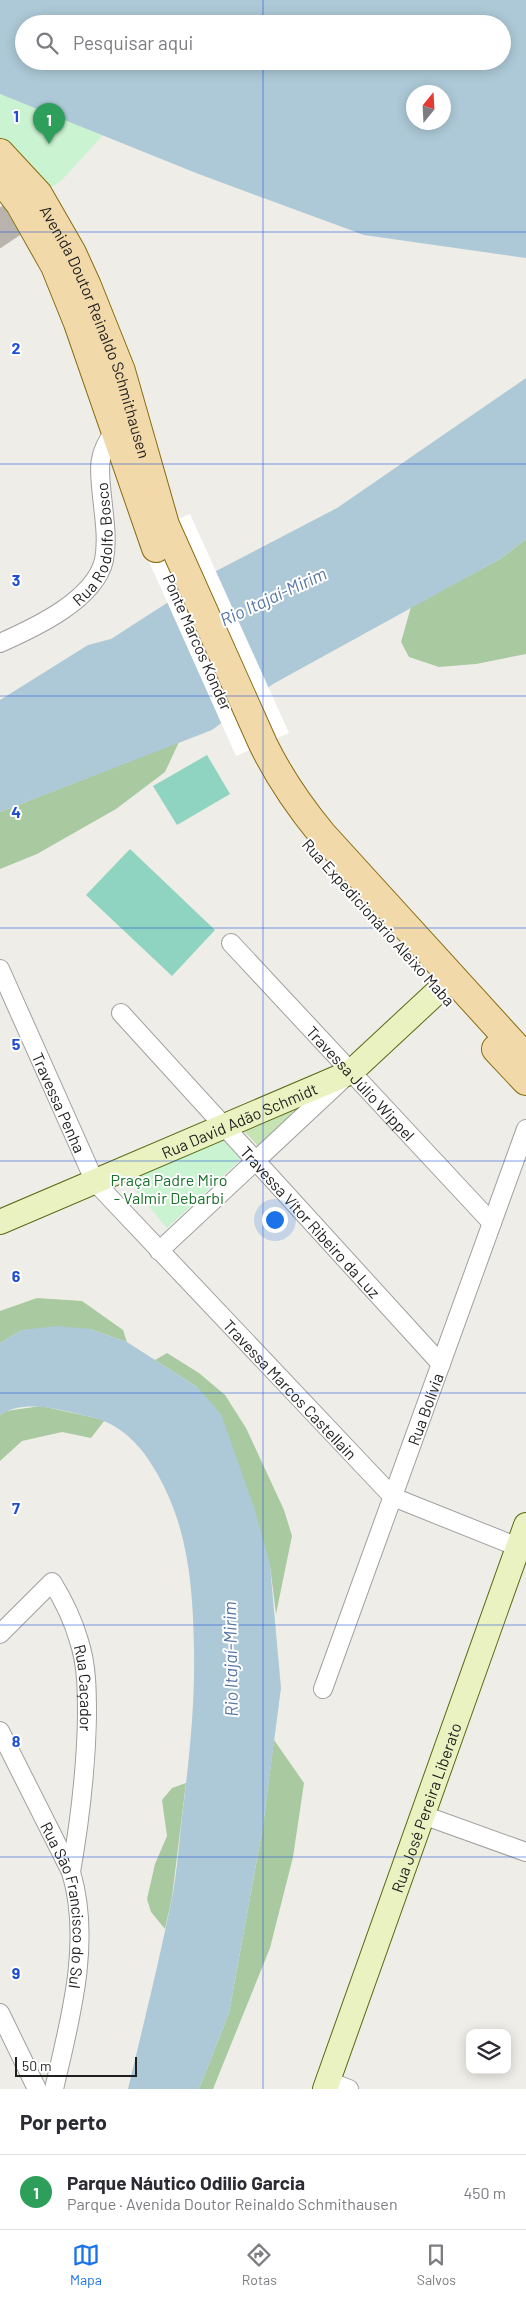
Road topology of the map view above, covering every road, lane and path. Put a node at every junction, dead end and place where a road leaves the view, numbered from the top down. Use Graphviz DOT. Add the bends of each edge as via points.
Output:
graph roads {
  1 [pos="0,153"];
  2 [pos="0,178"];
  3 [pos="90,323"];
  4 [pos="114,432"];
  5 [pos="157,528"];
  6 [pos="0,643"];
  7 [pos="255,748"];
  8 [pos="231,943"];
  9 [pos="0,968"];
  10 [pos="446,983"];
  11 [pos="121,1013"];
  12 [pos="526,1058"];
  13 [pos="351,1072"];
  14 [pos="526,1081"];
  15 [pos="224,1126"];
  16 [pos="526,1129"];
  17 [pos="256,1160"];
  18 [pos="95,1182"];
  19 [pos="0,1222"];
  20 [pos="492,1223"];
  21 [pos="159,1251"];
  22 [pos="441,1364"];
  23 [pos="392,1497"];
  24 [pos="522,1536"];
  25 [pos="0,1634"];
  26 [pos="323,1689"];
  27 [pos="0,1731"];
  28 [pos="422,1814"];
  29 [pos="526,1852"];
  30 [pos="71,1872"];
  31 [pos="0,2013"];
  32 [pos="334,2086"];
  33 [pos="37,2089"];
  34 [pos="54,2089"];
  1 -- 3 [label="main road, Avenida Doutor Reinaldo Schmithausen" via="38,194 72,253"];
  2 -- 3 [label="main road, Avenida Doutor Reinaldo Schmithausen" via="40,236"];
  3 -- 4 [label="main road, Avenida Doutor Reinaldo Schmithausen"];
  3 -- 5 [label="main road, Avenida Doutor Reinaldo Schmithausen" via="121,371"];
  4 -- 5 [label="main road, Avenida Doutor Reinaldo Schmithausen"];
  4 -- 6 [label="street, Rua Rodolfo Bosco" via="104,445 98,466 106,538 103,561 95,581 50,619"];
  5 -- 7 [label="main road, Ponte Marcos Konder"];
  7 -- 10 [label="main road, Rua Expedicionário Aleixo Maba"];
  8 -- 13 [label="street, Travessa Júlio Wippel"];
  9 -- 18 [label="street, Travessa Penha"];
  10 -- 12 [label="main road, Rua Expedicionário Aleixo Maba"];
  10 -- 13 [label="main road, Rua David Adão Schmidt"];
  10 -- 14 [label="main road, Rua Expedicionário Aleixo Maba"];
  11 -- 15 [label="street, Travessa Vítor Ribeiro da Luz"];
  13 -- 15 [label="main road, Rua David Adão Schmidt"];
  13 -- 17 [label="street"];
  13 -- 20 [label="street, Travessa Júlio Wippel"];
  15 -- 17 [label="street, Travessa Vítor Ribeiro da Luz"];
  15 -- 18 [label="main road, Rua David Adão Schmidt"];
  16 -- 20 [label="street, Rua Bolívia"];
  17 -- 21 [label="street"];
  17 -- 22 [label="street, Travessa Vítor Ribeiro da Luz"];
  18 -- 19 [label="main road, Rua David Adão Schmidt"];
  18 -- 21 [label="street, Travessa Marcos Castellain"];
  20 -- 22 [label="street, Rua Bolívia"];
  21 -- 23 [label="street, Travessa Marcos Castellain"];
  22 -- 23 [label="street, Rua Bolívia"];
  23 -- 24 [label="street, Travessa Marcos Castellain"];
  23 -- 26 [label="street, Rua Bolívia"];
  24 -- 28 [label="main road, Rua José Pereira Liberato"];
  25 -- 30 [label="street, Rua Caçador" via="52,1582 64,1601 80,1642 87,1684 86,1759"];
  27 -- 30 [label="street, Rua São Francisco do Sul"];
  28 -- 29 [label="street"];
  28 -- 32 [label="main road, Rua José Pereira Liberato"];
  30 -- 34 [label="street, Rua São Francisco do Sul" via="78,1894 78,1952 71,2009"];
  31 -- 33 [label="street"];
}
